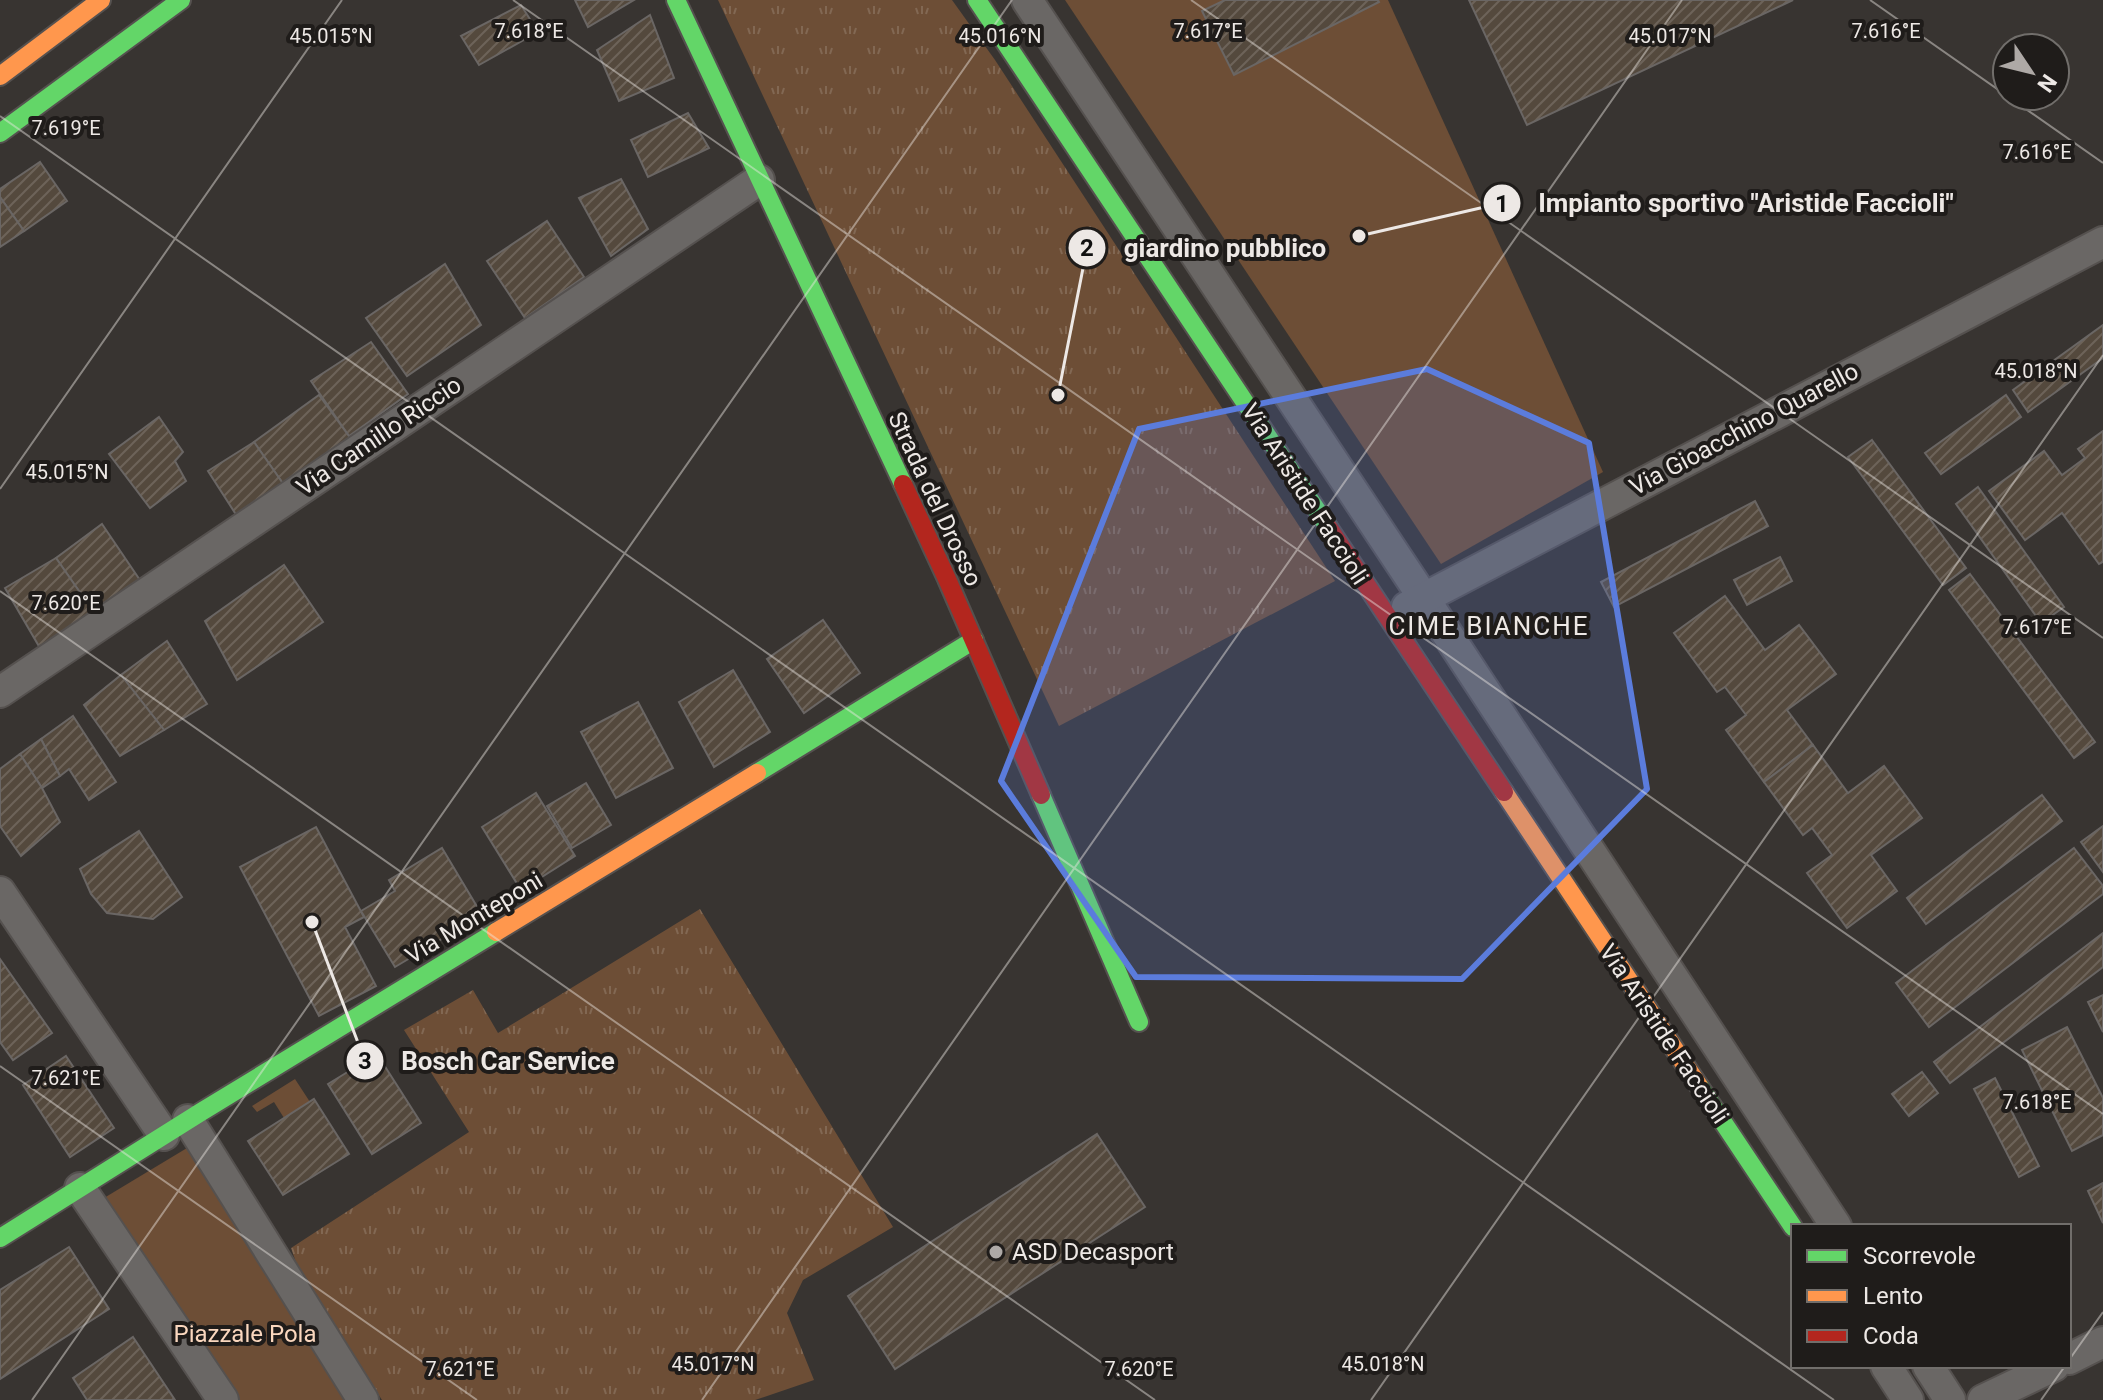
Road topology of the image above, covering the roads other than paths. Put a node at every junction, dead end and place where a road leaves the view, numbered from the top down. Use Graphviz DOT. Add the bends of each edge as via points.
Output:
graph roads {
  1 [pos="101,0"];
  2 [pos="181,0"];
  3 [pos="676,0"];
  4 [pos="977,0"];
  5 [pos="1027,0"];
  6 [pos="0,76"];
  7 [pos="0,133"];
  8 [pos="759,180"];
  9 [pos="2103,242"];
  10 [pos="1423,597"];
  11 [pos="1387,618"];
  12 [pos="974,640"];
  13 [pos="0,692"];
  14 [pos="0,892"];
  15 [pos="1139,1022"];
  16 [pos="176,1128"];
  17 [pos="80,1188"];
  18 [pos="1791,1224"];
  19 [pos="1835,1224"];
  20 [pos="0,1238"];
  21 [pos="2103,1342"];
  22 [pos="2071,1358"];
  23 [pos="1887,1368"];
  24 [pos="1929,1368"];
  25 [pos="2050,1368"];
  26 [pos="223,1400"];
  27 [pos="363,1400"];
  28 [pos="1908,1400"];
  29 [pos="1950,1400"];
  30 [pos="1983,1400"];
  1 -- 6 [label="street"];
  2 -- 7 [label="street"];
  3 -- 8 [label="street, Strada del Drosso"];
  4 -- 11 [label="street, Via Aristide Faccioli"];
  5 -- 10 [label="street, Via Aristide Faccioli"];
  8 -- 12 [label="street, Strada del Drosso"];
  8 -- 13 [label="street, Via Camillo Riccio"];
  9 -- 10 [label="street, Via Gioacchino Quarello"];
  10 -- 11 [label="street, Via Gioacchino Quarello"];
  10 -- 19 [label="street, Via Aristide Faccioli"];
  11 -- 18 [label="street, Via Aristide Faccioli"];
  12 -- 15 [label="street, Strada del Drosso"];
  12 -- 16 [label="street, Via Monteponi"];
  14 -- 16 [label="street"];
  16 -- 17 [label="street, Via Monteponi"];
  16 -- 27 [label="street"];
  17 -- 20 [label="street, Via Monteponi"];
  17 -- 26 [label="street"];
  21 -- 22 [label="street"];
  23 -- 28 [label="street"];
  24 -- 29 [label="street"];
  25 -- 30 [label="street"];
}
